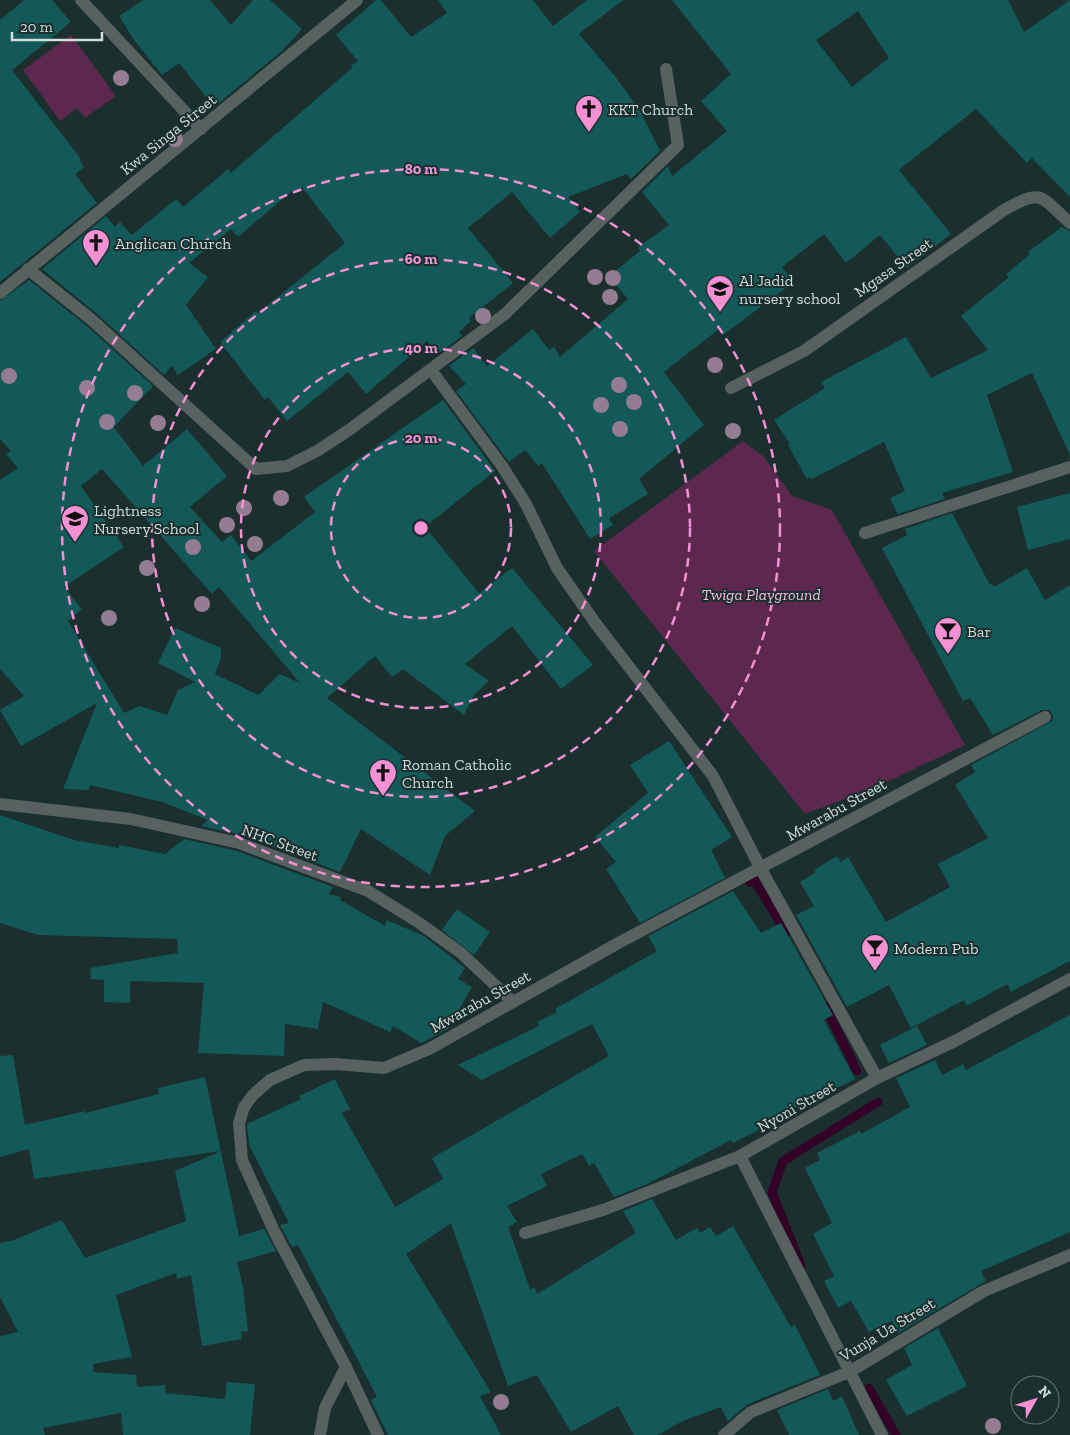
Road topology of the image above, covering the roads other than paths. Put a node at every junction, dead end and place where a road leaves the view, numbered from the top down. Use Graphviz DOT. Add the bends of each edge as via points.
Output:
graph roads {
  1 [pos="81,0"];
  2 [pos="358,0"];
  3 [pos="666,68"];
  4 [pos="202,128"];
  5 [pos="1070,223"];
  6 [pos="28,269"];
  7 [pos="0,293"];
  8 [pos="430,370"];
  9 [pos="731,388"];
  10 [pos="1070,467"];
  11 [pos="865,534"];
  12 [pos="1045,717"];
  13 [pos="0,804"];
  14 [pos="761,869"];
  15 [pos="1070,979"];
  16 [pos="512,1001"];
  17 [pos="877,1078"];
  18 [pos="740,1156"];
  19 [pos="525,1233"];
  20 [pos="1070,1255"];
  21 [pos="346,1367"];
  22 [pos="849,1372"];
  23 [pos="320,1435"];
  24 [pos="378,1435"];
  25 [pos="724,1435"];
  26 [pos="882,1435"];
  1 -- 4 [label="street"];
  2 -- 4 [label="street, Kwa Singa Street"];
  3 -- 8 [label="street" via="678,145 505,314"];
  4 -- 6 [label="street, Kwa Singa Street"];
  5 -- 9 [label="street, Mgasa Street" via="1044,199 1031,195 1022,199 804,350"];
  6 -- 7 [label="street, Kwa Singa Street"];
  6 -- 8 [label="street" via="92,320 256,469 287,466 317,451"];
  8 -- 14 [label="street" via="502,466 526,504 557,568 596,624 713,776"];
  10 -- 11 [label="street"];
  12 -- 14 [label="street, Mwarabu Street"];
  13 -- 16 [label="street, NHC Street" via="131,819 239,843 368,891 461,953"];
  14 -- 16 [label="street, Mwarabu Street"];
  14 -- 17 [label="street"];
  15 -- 17 [label="street, Nyoni Street" via="955,1041"];
  16 -- 21 [label="street, Mwarabu Street" via="429,1049 384,1068 336,1064 304,1065 287,1071 270,1080 244,1107 239,1123 242,1160 274,1231"];
  17 -- 18 [label="street, Nyoni Street"];
  18 -- 19 [label="street, Nyoni Street" via="603,1210"];
  18 -- 22 [label="street"];
  20 -- 22 [label="street, Vunja Ua Street" via="984,1291"];
  21 -- 23 [label="street" via="325,1408"];
  21 -- 24 [label="street, Mwarabu Street"];
  22 -- 25 [label="street, Vunja Ua Street" via="752,1412"];
  22 -- 26 [label="street"];
}
